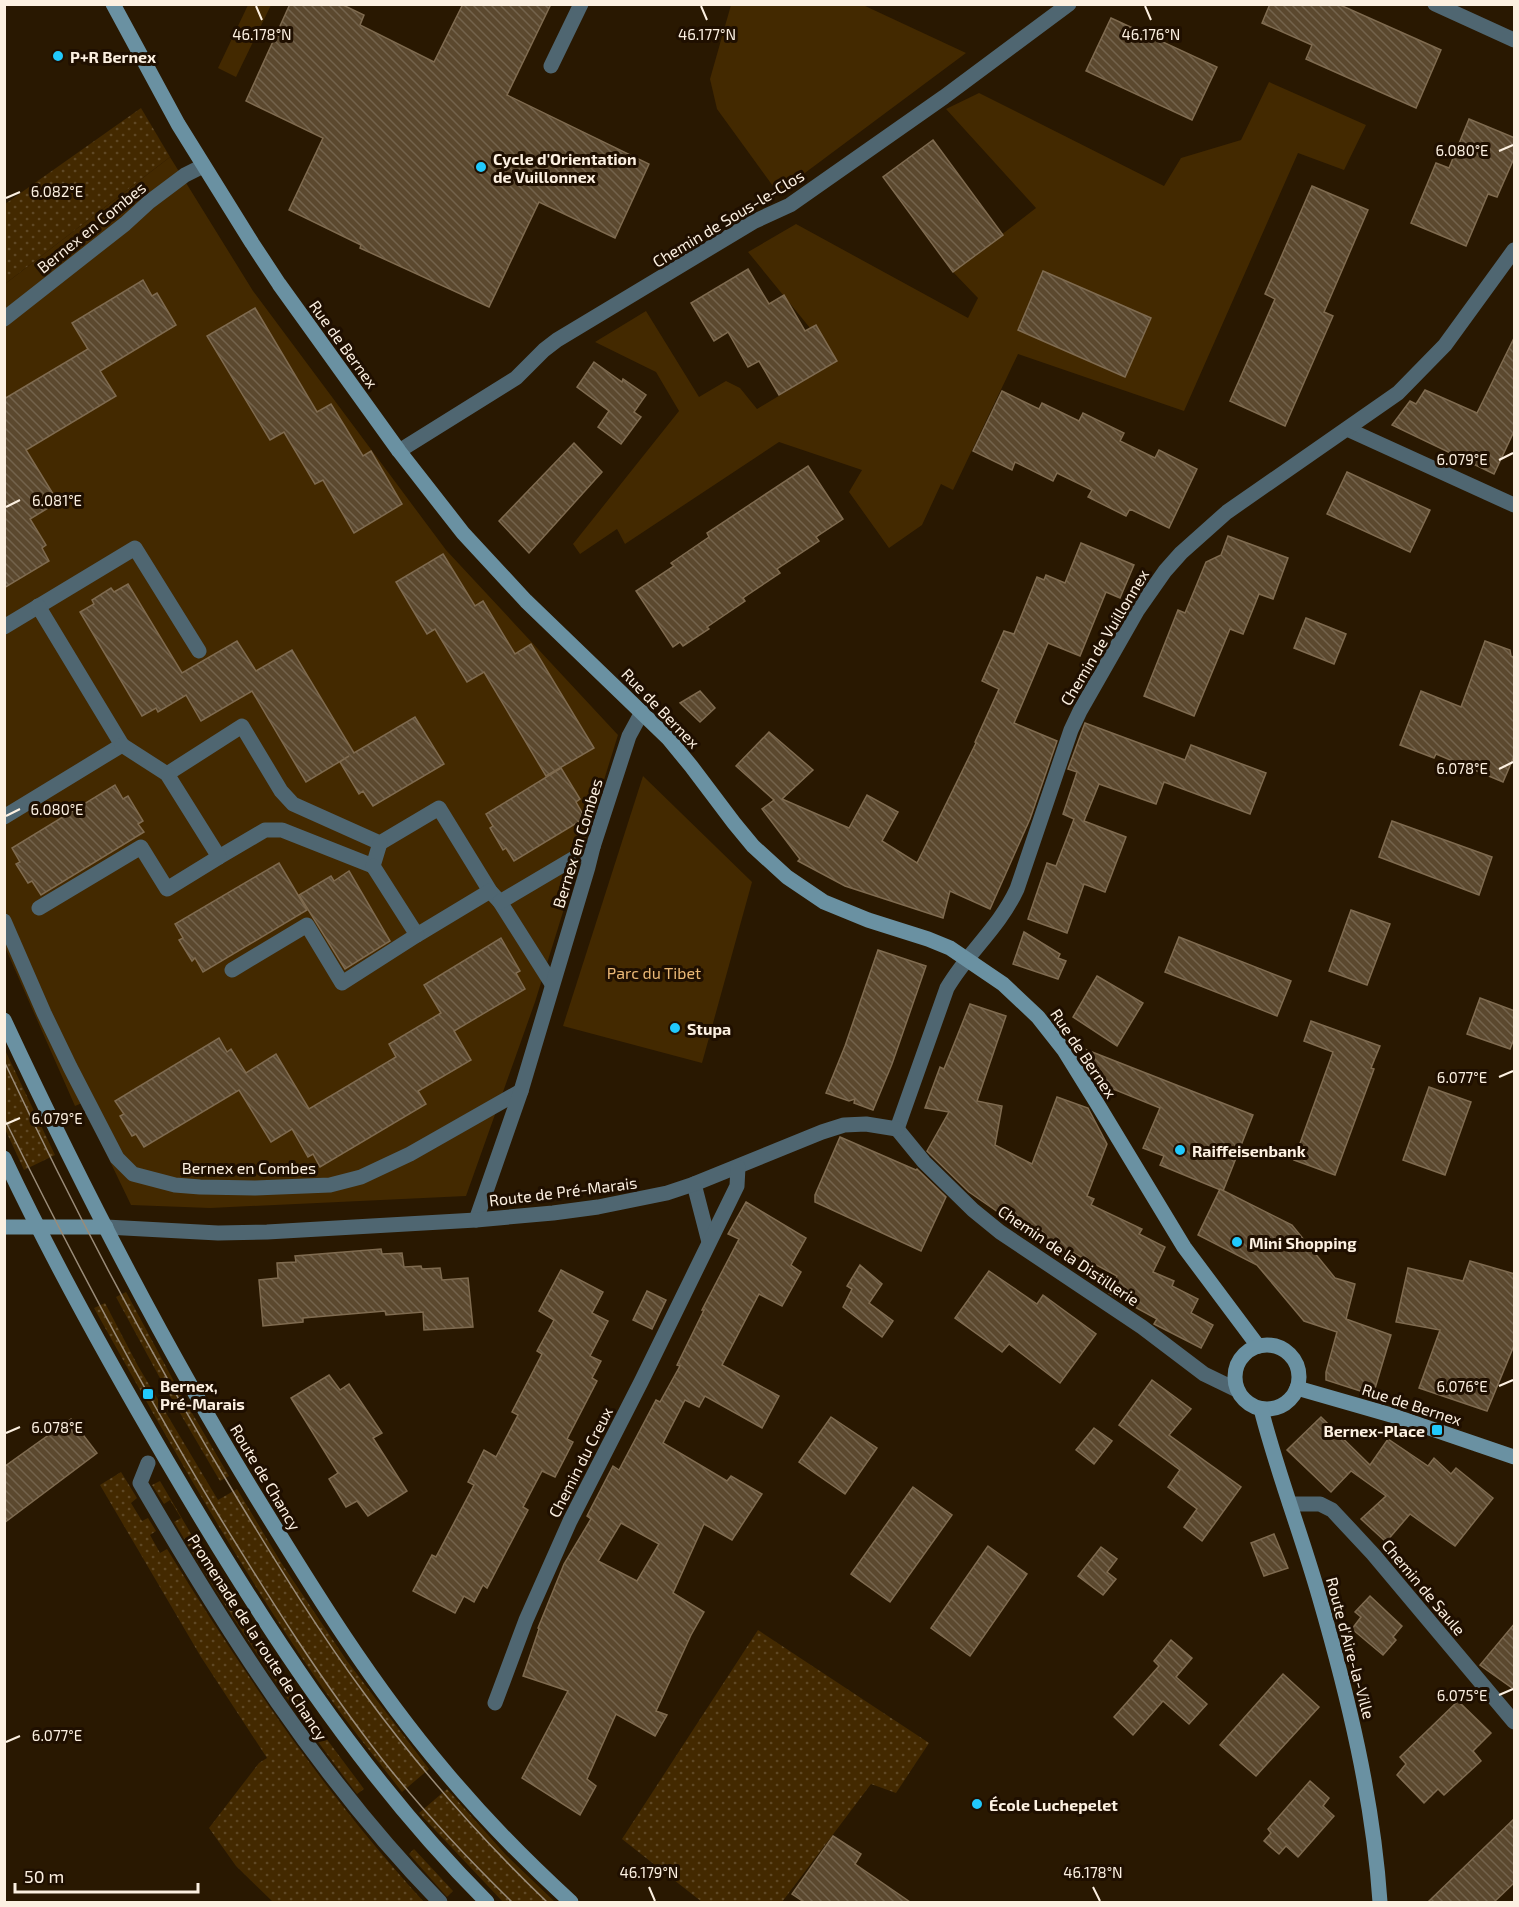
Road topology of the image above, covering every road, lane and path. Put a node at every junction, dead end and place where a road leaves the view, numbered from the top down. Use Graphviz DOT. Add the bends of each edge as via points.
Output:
graph roads {
  1 [pos="113,4"];
  2 [pos="581,4"];
  3 [pos="1069,4"];
  4 [pos="1435,4"];
  5 [pos="1515,40"];
  6 [pos="551,66"];
  7 [pos="203,166"];
  8 [pos="1515,250"];
  9 [pos="4,319"];
  10 [pos="1347,429"];
  11 [pos="399,452"];
  12 [pos="1515,505"];
  13 [pos="38,606"];
  14 [pos="4,627"];
  15 [pos="199,651"];
  16 [pos="642,712"];
  17 [pos="122,745"];
  18 [pos="167,774"];
  19 [pos="4,817"];
  20 [pos="380,843"];
  21 [pos="593,846"];
  22 [pos="219,857"];
  23 [pos="373,866"];
  24 [pos="495,896"];
  25 [pos="39,908"];
  26 [pos="4,921"];
  27 [pos="417,935"];
  28 [pos="968,959"];
  29 [pos="232,970"];
  30 [pos="552,984"];
  31 [pos="4,1020"];
  32 [pos="521,1091"];
  33 [pos="897,1129"];
  34 [pos="4,1158"];
  35 [pos="738,1167"];
  36 [pos="694,1184"];
  37 [pos="476,1220"];
  38 [pos="4,1227"];
  39 [pos="39,1227"];
  40 [pos="106,1227"];
  41 [pos="709,1242"];
  42 [pos="1258,1346"];
  43 [pos="1297,1388"];
  44 [pos="1237,1390"];
  45 [pos="1261,1409"];
  46 [pos="1515,1457"];
  47 [pos="148,1463"];
  48 [pos="1290,1504"];
  49 [pos="495,1703"];
  50 [pos="1515,1722"];
  51 [pos="440,1902"];
  52 [pos="485,1902"];
  53 [pos="571,1902"];
  54 [pos="1380,1902"];
  1 -- 7 [label="street, Rue de Bernex"];
  2 -- 6 [label="street"];
  3 -- 11 [label="street, Chemin de Sous-le-Clos" via="790,205 753,222 557,340 516,378"];
  4 -- 5 [label="street"];
  7 -- 9 [label="street, Bernex en Combes" via="149,202"];
  7 -- 11 [label="street, Rue de Bernex" via="279,284"];
  8 -- 10 [label="street, Chemin de Vuillonnex" via="1445,345 1398,393"];
  10 -- 12 [label="street"];
  10 -- 28 [label="street, Chemin de Vuillonnex" via="1227,512 1181,553 1150,591 1071,730 1008,908"];
  11 -- 16 [label="street, Rue de Bernex" via="490,564"];
  13 -- 14 [label="street"];
  13 -- 15 [label="street" via="135,548"];
  13 -- 17 [label="street"];
  16 -- 21 [label="street, Bernex en Combes" via="629,736"];
  16 -- 28 [label="street, Rue de Bernex" via="680,751 753,846 801,888 824,902 928,939"];
  17 -- 18 [label="street"];
  17 -- 19 [label="street"];
  18 -- 20 [label="street" via="242,726 293,804"];
  18 -- 22 [label="street"];
  20 -- 23 [label="street"];
  20 -- 24 [label="street" via="439,808"];
  21 -- 24 [label="street"];
  21 -- 30 [label="street, Bernex en Combes"];
  22 -- 23 [label="street" via="264,831 282,831"];
  22 -- 25 [label="street" via="167,889 141,847"];
  23 -- 27 [label="street"];
  24 -- 27 [label="street"];
  24 -- 30 [label="street"];
  26 -- 32 [label="street, Bernex en Combes" via="70,1067 117,1158 133,1174 191,1187 330,1185 361,1177 410,1154"];
  27 -- 29 [label="street" via="342,983 307,925"];
  28 -- 33 [label="street" via="947,988"];
  28 -- 42 [label="street, Rue de Bernex" via="1026,1004 1052,1034 1184,1248"];
  30 -- 32 [label="street, Bernex en Combes"];
  31 -- 40 [label="street, Route de Chancy"];
  32 -- 37 [label="street, Bernex en Combes"];
  33 -- 35 [label="street, Route de Pré-Marais" via="844,1125"];
  33 -- 44 [label="street, Chemin de la Distillerie" via="924,1162 1000,1232 1143,1327 1204,1374"];
  34 -- 39 [label="street"];
  35 -- 36 [label="street, Route de Pré-Marais"];
  35 -- 41 [label="street, Chemin du Creux" via="737,1186"];
  36 -- 37 [label="street, Route de Pré-Marais" via="598,1207"];
  36 -- 41 [label="street"];
  37 -- 40 [label="street, Route de Pré-Marais" via="218,1233"];
  38 -- 39 [label="street"];
  39 -- 40 [label="street"];
  39 -- 52 [label="street" via="135,1406 300,1674 370,1770"];
  40 -- 53 [label="street, Route de Chancy" via="212,1423 294,1560 350,1644 442,1768"];
  41 -- 49 [label="street, Chemin du Creux" via="570,1521"];
  42 -- 43 [label="street" via="1274,1346 1288,1353 1297,1365"];
  42 -- 44 [label="street" via="1246,1352 1238,1363 1234,1376"];
  43 -- 45 [label="street" via="1287,1403"];
  43 -- 46 [label="street, Rue de Bernex"];
  44 -- 45 [label="street" via="1246,1403"];
  45 -- 48 [label="street, Route d'Aire-la-Ville"];
  47 -- 51 [label="street, Promenade de la route de Chancy" via="140,1483 268,1690 342,1791"];
  48 -- 50 [label="street, Chemin de Saule" via="1320,1504 1332,1510"];
  48 -- 54 [label="street, Route d'Aire-la-Ville" via="1319,1594 1356,1740 1371,1816"];
}
